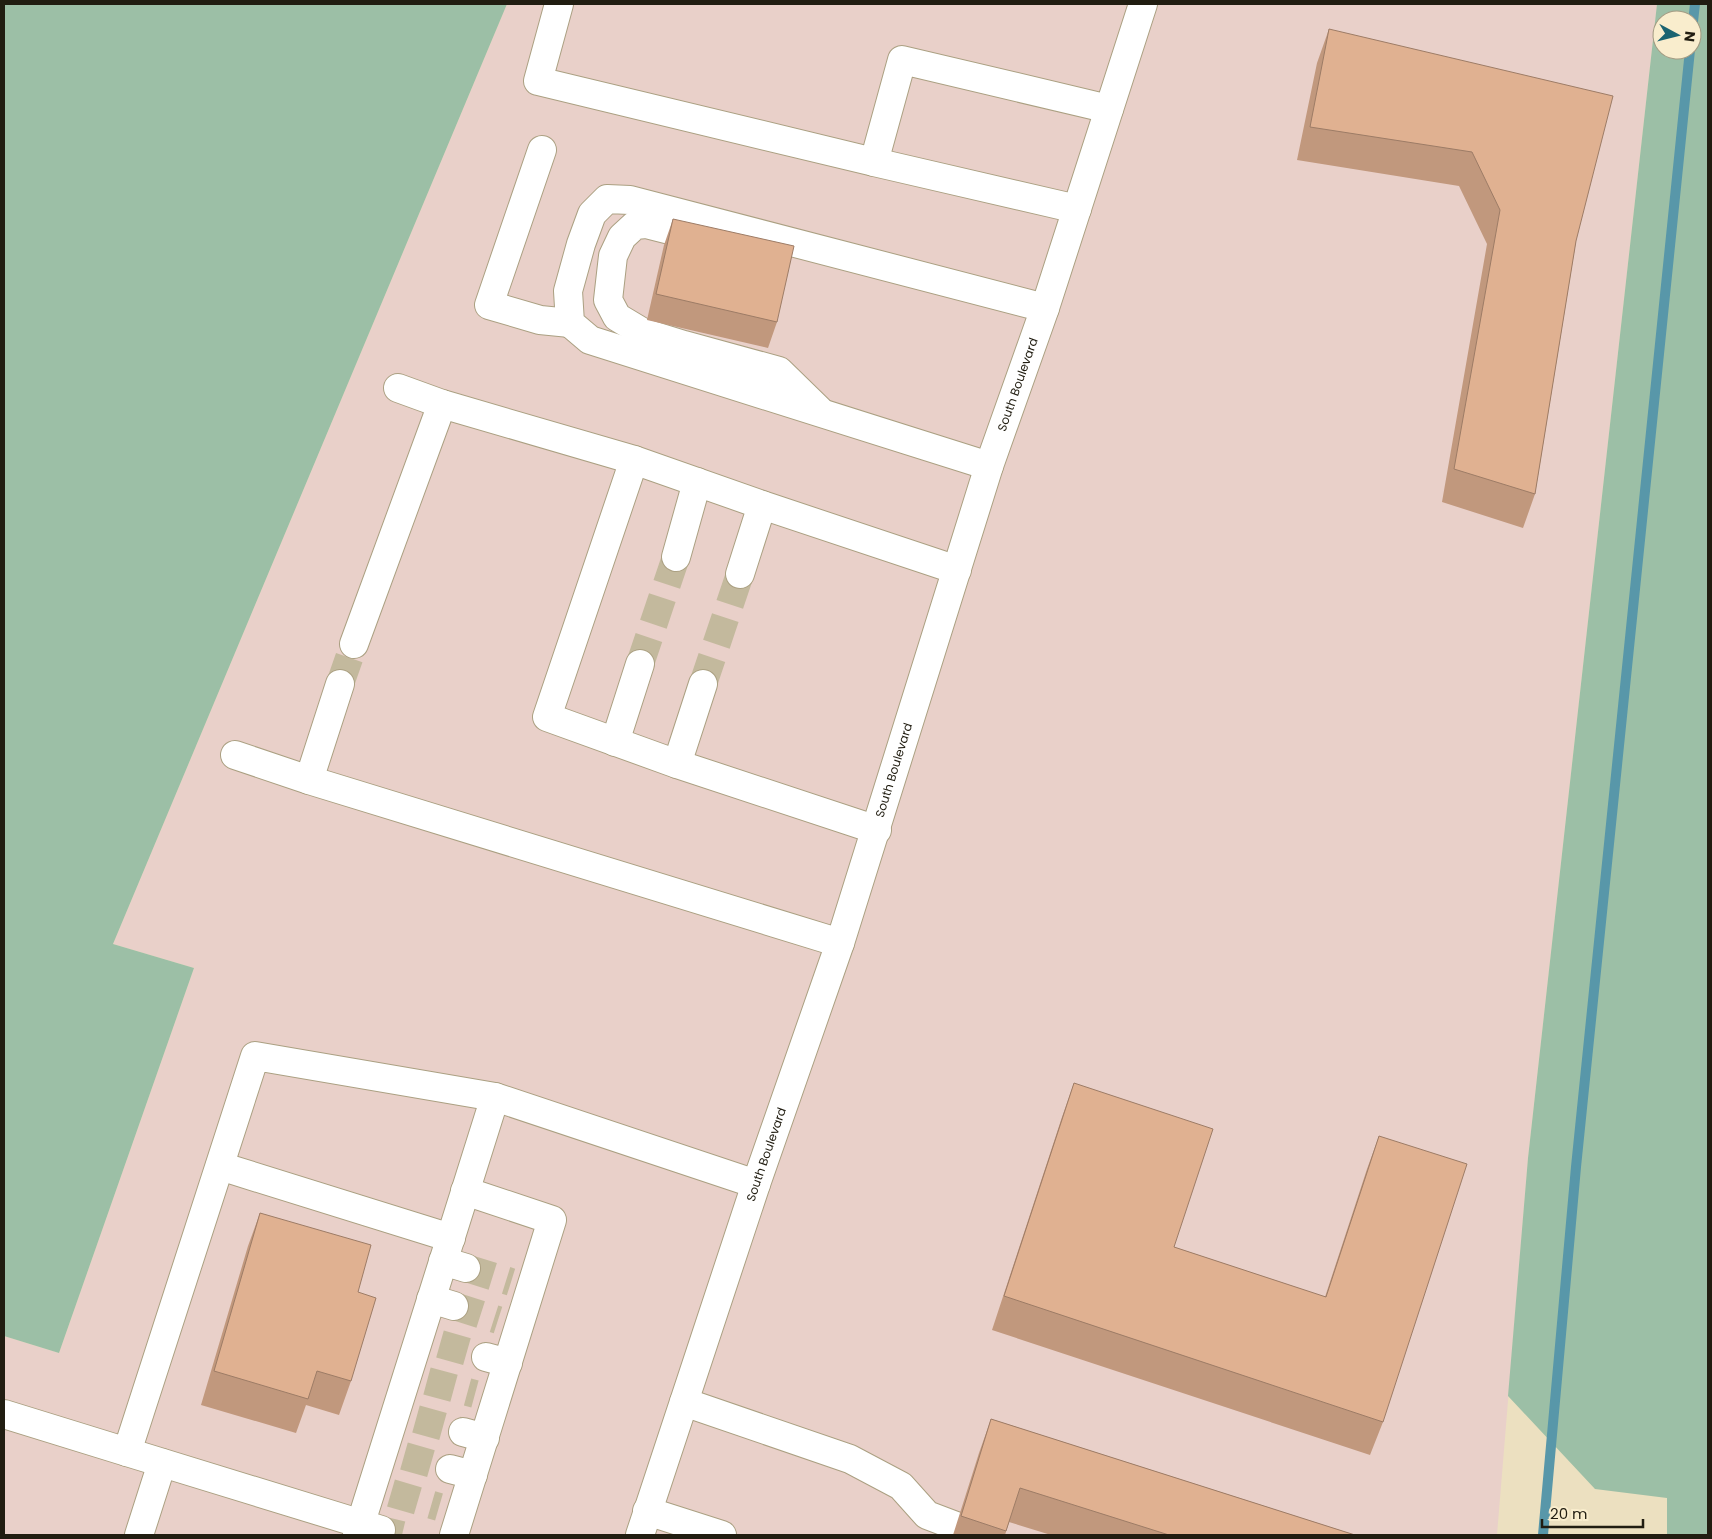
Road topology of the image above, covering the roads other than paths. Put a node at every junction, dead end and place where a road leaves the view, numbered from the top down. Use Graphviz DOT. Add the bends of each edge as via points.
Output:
graph roads {
  1 [pos="559,4"];
  2 [pos="1143,4"];
  3 [pos="1109,109"];
  4 [pos="542,150"];
  5 [pos="874,162"];
  6 [pos="1077,209"];
  7 [pos="740,229"];
  8 [pos="1045,308"];
  9 [pos="570,323"];
  10 [pos="398,388"];
  11 [pos="442,404"];
  12 [pos="823,414"];
  13 [pos="634,460"];
  14 [pos="989,466"];
  15 [pos="697,482"];
  16 [pos="762,506"];
  17 [pos="676,557"];
  18 [pos="957,570"];
  19 [pos="740,574"];
  20 [pos="354,644"];
  21 [pos="640,664"];
  22 [pos="340,684"];
  23 [pos="703,684"];
  24 [pos="615,742"];
  25 [pos="236,755"];
  26 [pos="677,764"];
  27 [pos="309,780"];
  28 [pos="877,830"];
  29 [pos="840,943"];
  30 [pos="495,1097"];
  31 [pos="220,1166"];
  32 [pos="756,1184"];
  33 [pos="466,1191"];
  34 [pos="453,1255"];
  35 [pos="684,1402"];
  36 [pos="4,1414"];
  37 [pos="127,1452"];
  38 [pos="162,1463"];
  39 [pos="451,1518"];
  40 [pos="644,1523"];
  41 [pos="956,1526"];
  42 [pos="366,1529"];
  43 [pos="139,1535"];
  44 [pos="722,1535"];
  1 -- 5 [label="main road" via="538,80"];
  2 -- 3 [label="main road, South Boulevard"];
  3 -- 5 [label="main road" via="902,60"];
  3 -- 6 [label="main road, South Boulevard"];
  4 -- 9 [label="main road" via="489,305 540,320"];
  5 -- 6 [label="main road"];
  6 -- 8 [label="main road, South Boulevard"];
  7 -- 8 [label="main road"];
  7 -- 9 [label="main road" via="630,200 607,199 592,214 581,244 568,291"];
  7 -- 12 [label="main road" via="703,240 646,224 635,224 622,237 612,256 608,300 617,316 642,332 779,370"];
  8 -- 14 [label="main road, South Boulevard"];
  9 -- 12 [label="main road" via="590,340"];
  10 -- 11 [label="main road"];
  11 -- 13 [label="main road"];
  11 -- 20 [label="main road"];
  12 -- 14 [label="main road"];
  13 -- 15 [label="main road"];
  13 -- 24 [label="main road" via="547,717"];
  14 -- 18 [label="main road, South Boulevard"];
  15 -- 16 [label="main road"];
  15 -- 17 [label="main road"];
  16 -- 18 [label="main road"];
  16 -- 19 [label="main road"];
  18 -- 28 [label="main road, South Boulevard"];
  21 -- 24 [label="main road"];
  22 -- 27 [label="main road"];
  23 -- 26 [label="main road"];
  24 -- 26 [label="main road"];
  25 -- 27 [label="main road"];
  26 -- 28 [label="main road"];
  27 -- 29 [label="main road"];
  28 -- 29 [label="main road, South Boulevard"];
  29 -- 32 [label="main road, South Boulevard"];
  30 -- 31 [label="main road" via="255,1056"];
  30 -- 32 [label="main road"];
  30 -- 33 [label="main road"];
  31 -- 34 [label="main road"];
  31 -- 37 [label="main road"];
  32 -- 35 [label="main road, South Boulevard"];
  33 -- 34 [label="main road"];
  33 -- 39 [label="main road" via="552,1220 522,1285 509,1323 462,1472"];
  34 -- 42 [label="main road" via="443,1303"];
  35 -- 40 [label="main road, South Boulevard"];
  35 -- 41 [label="main road" via="850,1459 901,1486 927,1515"];
  36 -- 37 [label="main road"];
  37 -- 38 [label="main road"];
  38 -- 42 [label="main road"];
  38 -- 43 [label="main road"];
  40 -- 44 [label="main road"];
}
